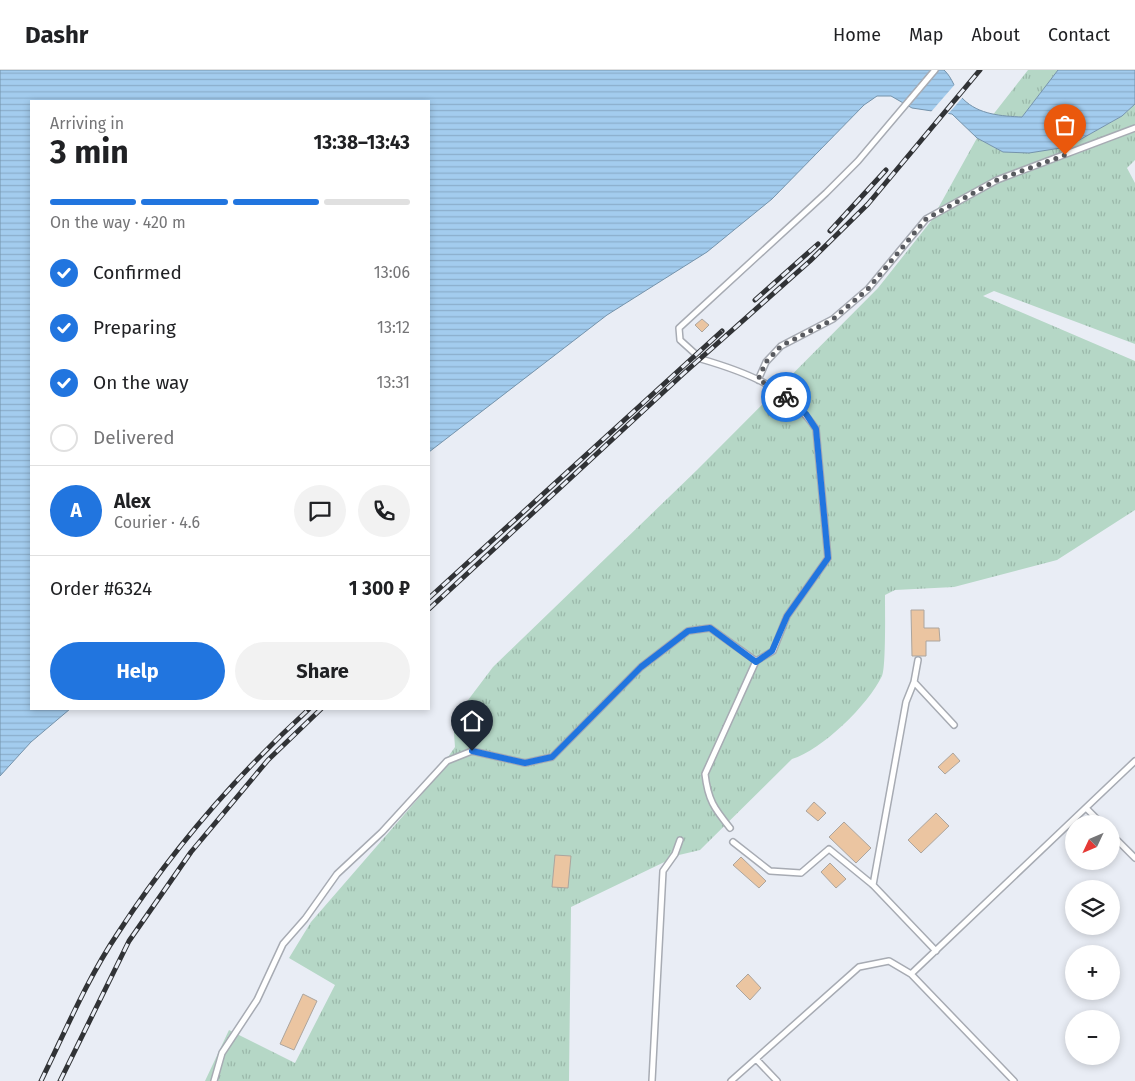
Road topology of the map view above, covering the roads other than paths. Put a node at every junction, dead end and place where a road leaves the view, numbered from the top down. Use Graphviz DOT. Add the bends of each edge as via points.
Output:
graph roads {
  1 [pos="935,70"];
  2 [pos="1135,128"];
  3 [pos="758,380"];
  4 [pos="918,660"];
  5 [pos="756,662"];
  6 [pos="914,682"];
  7 [pos="954,725"];
  8 [pos="1135,760"];
  9 [pos="1087,809"];
  10 [pos="1093,815"];
  11 [pos="730,828"];
  12 [pos="680,840"];
  13 [pos="733,842"];
  14 [pos="1120,843"];
  15 [pos="1135,858"];
  16 [pos="872,885"];
  17 [pos="936,951"];
  18 [pos="911,974"];
  19 [pos="756,1058"];
  20 [pos="214,1081"];
  21 [pos="652,1081"];
  22 [pos="731,1081"];
  23 [pos="777,1081"];
  24 [pos="1014,1081"];
  1 -- 3 [label="lane" via="826,193 679,328 680,340 701,359"];
  2 -- 3 [label="lane" via="997,180 926,219 868,289 832,320 781,346 766,362"];
  3 -- 5 [label="lane" via="772,386 799,408 816,429 828,558 787,616 772,651"];
  4 -- 6 [label="lane"];
  5 -- 11 [label="lane" via="705,774 712,806"];
  5 -- 20 [label="lane" via="710,628 688,631 641,667 552,757 525,763 472,751 447,761 382,832 337,874 283,944 257,1000 222,1053"];
  6 -- 7 [label="lane"];
  6 -- 16 [label="lane" via="906,702"];
  8 -- 9 [label="lane"];
  9 -- 10 [label="lane"];
  9 -- 17 [label="lane"];
  12 -- 21 [label="lane" via="676,854 664,871"];
  13 -- 16 [label="lane" via="770,871 801,873 829,849"];
  14 -- 15 [label="lane"];
  16 -- 17 [label="lane"];
  17 -- 18 [label="lane"];
  18 -- 19 [label="lane" via="889,961 859,967"];
  18 -- 24 [label="lane"];
  19 -- 22 [label="lane"];
  19 -- 23 [label="lane"];
}
